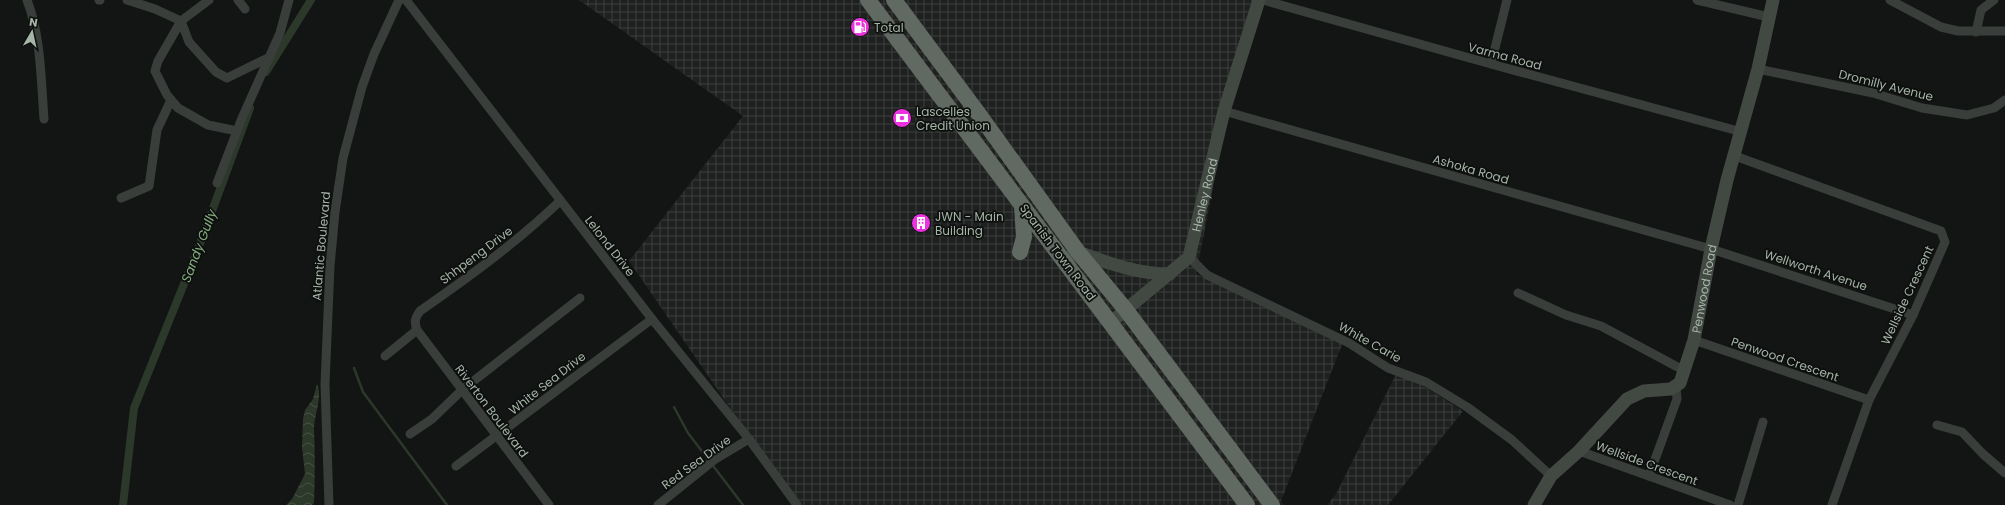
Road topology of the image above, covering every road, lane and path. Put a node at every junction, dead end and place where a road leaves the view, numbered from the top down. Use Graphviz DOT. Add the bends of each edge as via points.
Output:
graph roads {
  1 [pos="27,0"];
  2 [pos="127,0"];
  3 [pos="208,0"];
  4 [pos="238,0"];
  5 [pos="289,0"];
  6 [pos="399,0"];
  7 [pos="406,0"];
  8 [pos="868,0"];
  9 [pos="894,0"];
  10 [pos="1259,0"];
  11 [pos="1263,0"];
  12 [pos="1507,0"];
  13 [pos="1697,0"];
  14 [pos="1773,0"];
  15 [pos="1890,0"];
  16 [pos="1994,0"];
  17 [pos="245,9"];
  18 [pos="906,16"];
  19 [pos="1770,17"];
  20 [pos="181,21"];
  21 [pos="890,29"];
  22 [pos="2005,31"];
  23 [pos="1976,32"];
  24 [pos="270,57"];
  25 [pos="1491,64"];
  26 [pos="1758,69"];
  27 [pos="171,100"];
  28 [pos="2005,100"];
  29 [pos="1224,111"];
  30 [pos="44,118"];
  31 [pos="237,132"];
  32 [pos="1742,132"];
  33 [pos="1735,156"];
  34 [pos="218,183"];
  35 [pos="121,198"];
  36 [pos="560,201"];
  37 [pos="1022,205"];
  38 [pos="1711,249"];
  39 [pos="1020,252"];
  40 [pos="1078,252"];
  41 [pos="1189,257"];
  42 [pos="1064,261"];
  43 [pos="1170,274"];
  44 [pos="1518,293"];
  45 [pos="580,298"];
  46 [pos="1126,310"];
  47 [pos="1913,315"];
  48 [pos="652,319"];
  49 [pos="1110,323"];
  50 [pos="417,330"];
  51 [pos="1694,340"];
  52 [pos="385,356"];
  53 [pos="1685,371"];
  54 [pos="1676,387"];
  55 [pos="462,390"];
  56 [pos="1869,400"];
  57 [pos="1208,421"];
  58 [pos="1763,422"];
  59 [pos="1937,425"];
  60 [pos="410,434"];
  61 [pos="496,436"];
  62 [pos="749,439"];
  63 [pos="1579,451"];
  64 [pos="456,466"];
  65 [pos="2005,473"];
  66 [pos="1551,476"];
  67 [pos="1649,476"];
  68 [pos="329,505"];
  69 [pos="549,505"];
  70 [pos="658,505"];
  71 [pos="797,505"];
  72 [pos="1247,505"];
  73 [pos="1254,505"];
  74 [pos="1272,505"];
  75 [pos="1534,505"];
  76 [pos="1730,505"];
  77 [pos="1738,505"];
  78 [pos="1832,505"];
  1 -- 30 [label="street" via="36,37"];
  2 -- 20 [label="street"];
  3 -- 20 [label="street"];
  4 -- 17 [label="street"];
  5 -- 24 [label="street"];
  6 -- 68 [label="street, Atlantic Boulevard" via="362,87 343,158 335,212 325,384"];
  7 -- 36 [label="street, Lelond Drive"];
  8 -- 21 [label="highway, Spanish Town Road"];
  9 -- 18 [label="highway, Spanish Town Road"];
  10 -- 29 [label="street, Henley Road"];
  11 -- 25 [label="street, Varma Road"];
  12 -- 25 [label="street"];
  13 -- 19 [label="street"];
  14 -- 19 [label="street, Penwood Road"];
  15 -- 23 [label="street" via="1941,27"];
  16 -- 23 [label="street" via="1981,10"];
  18 -- 21 [label="highway"];
  18 -- 40 [label="highway, Spanish Town Road"];
  19 -- 26 [label="street, Penwood Road"];
  20 -- 24 [label="street" via="189,42 216,72 227,78"];
  20 -- 27 [label="street" via="158,61 156,71"];
  21 -- 37 [label="highway, Spanish Town Road"];
  22 -- 23 [label="street"];
  24 -- 31 [label="street"];
  25 -- 32 [label="street, Varma Road"];
  26 -- 28 [label="street, Dromilly Avenue" via="1873,93 1922,108 1967,115 1994,108"];
  26 -- 32 [label="street, Penwood Road"];
  27 -- 31 [label="street" via="190,116"];
  27 -- 35 [label="street" via="157,130 149,186"];
  29 -- 38 [label="street, Ashoka Road"];
  29 -- 41 [label="street, Henley Road"];
  31 -- 34 [label="street"];
  32 -- 33 [label="street, Penwood Road"];
  33 -- 38 [label="street, Penwood Road"];
  33 -- 47 [label="street, Wellside Crescent" via="1941,231 1945,242"];
  36 -- 48 [label="street, Lelond Drive"];
  36 -- 50 [label="street, Shhpeng Drive" via="536,225 495,258 420,311 414,325"];
  37 -- 39 [label="highway" via="1024,237"];
  37 -- 42 [label="highway, Spanish Town Road"];
  38 -- 47 [label="street, Wellworth Avenue"];
  38 -- 51 [label="street, Penwood Road"];
  40 -- 42 [label="street"];
  40 -- 43 [label="street" via="1135,271"];
  40 -- 46 [label="highway, Spanish Town Road"];
  41 -- 43 [label="street"];
  41 -- 66 [label="street, White Carie" via="1207,275 1343,339 1388,368 1426,382 1444,392 1512,440"];
  42 -- 49 [label="highway, Spanish Town Road"];
  43 -- 46 [label="street"];
  44 -- 53 [label="street" via="1566,315 1601,326"];
  45 -- 55 [label="street"];
  46 -- 49 [label="street"];
  46 -- 57 [label="highway, Spanish Town Road"];
  47 -- 56 [label="street, Wellside Crescent"];
  48 -- 61 [label="street, White Sea Drive"];
  48 -- 62 [label="street, Lelond Drive"];
  49 -- 72 [label="highway, Spanish Town Road"];
  50 -- 52 [label="street"];
  50 -- 55 [label="street, Riverton Boulevard"];
  51 -- 53 [label="street, Penwood Road"];
  51 -- 56 [label="street, Penwood Crescent"];
  53 -- 54 [label="street, Penwood Road"];
  54 -- 63 [label="street" via="1644,391 1627,399"];
  54 -- 67 [label="street" via="1677,399"];
  55 -- 60 [label="street"];
  55 -- 61 [label="street, Riverton Boulevard"];
  56 -- 78 [label="street, Wellside Crescent"];
  57 -- 73 [label="highway" via="1205,429"];
  57 -- 74 [label="highway, Spanish Town Road"];
  58 -- 77 [label="street"];
  59 -- 65 [label="street" via="1962,432"];
  61 -- 64 [label="street, White Sea Drive"];
  61 -- 69 [label="street, Riverton Boulevard"];
  62 -- 70 [label="street, Red Sea Drive" via="714,460"];
  62 -- 71 [label="street, Lelond Drive"];
  63 -- 66 [label="street"];
  63 -- 67 [label="street, Wellside Crescent"];
  66 -- 75 [label="street"];
  67 -- 76 [label="street, Wellside Crescent"];
}
